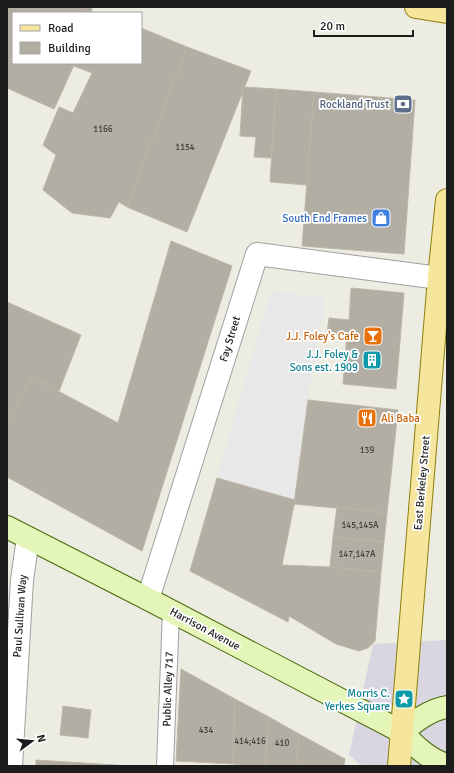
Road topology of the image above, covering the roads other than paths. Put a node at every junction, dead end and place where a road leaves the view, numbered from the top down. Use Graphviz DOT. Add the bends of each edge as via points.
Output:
graph roads {
  1 [pos="416,7"];
  2 [pos="447,12"];
  3 [pos="447,200"];
  4 [pos="439,278"];
  5 [pos="7,527"];
  6 [pos="28,538"];
  7 [pos="148,599"];
  8 [pos="172,611"];
  9 [pos="447,707"];
  10 [pos="402,732"];
  11 [pos="447,765"];
  12 [pos="11,766"];
  13 [pos="165,766"];
  14 [pos="399,766"];
  1 -- 2 [label="main road"];
  3 -- 4 [label="main road, East Berkeley Street"];
  4 -- 7 [label="street, Fay Street" via="257,254"];
  4 -- 10 [label="main road, East Berkeley Street"];
  5 -- 6 [label="main road, Harrison Avenue"];
  6 -- 7 [label="main road, Harrison Avenue"];
  6 -- 12 [label="street, Paul Sullivan Way" via="22,580"];
  7 -- 8 [label="main road, Harrison Avenue"];
  8 -- 10 [label="main road, Harrison Avenue"];
  8 -- 13 [label="lane, Public Alley 717"];
  9 -- 10 [label="main road" via="423,716"];
  10 -- 11 [label="main road, Harrison Avenue" via="419,750"];
  10 -- 14 [label="main road, East Berkeley Street"];
}
